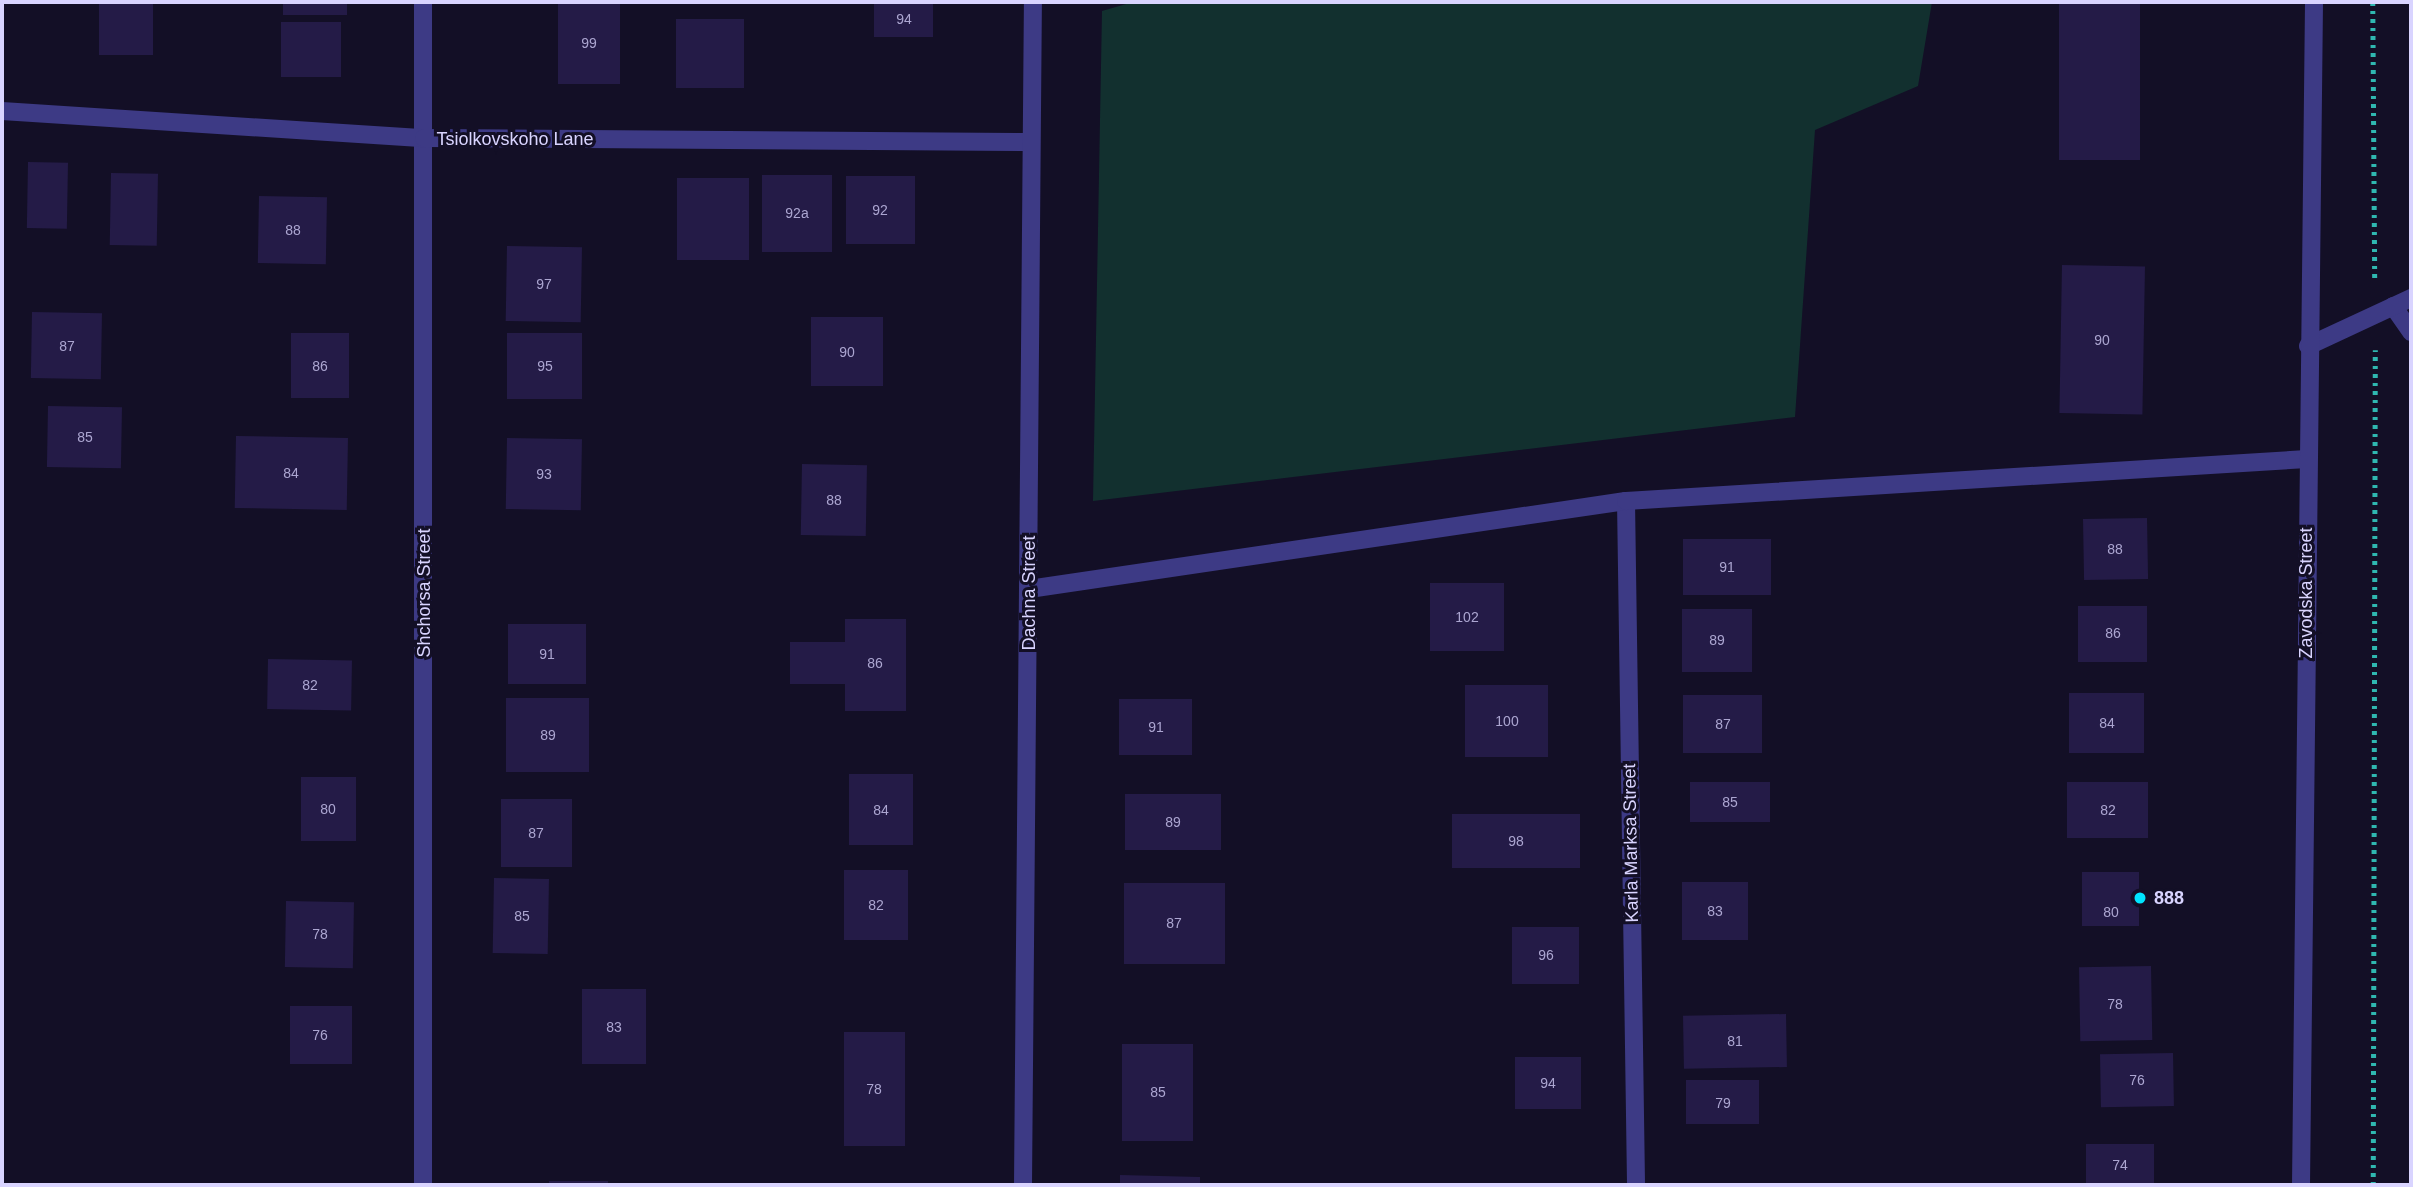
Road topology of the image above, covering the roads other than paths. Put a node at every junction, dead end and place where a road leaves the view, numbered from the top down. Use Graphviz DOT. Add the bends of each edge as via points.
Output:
graph roads {
  1 [pos="423,2"];
  2 [pos="1032,2"];
  3 [pos="2314,2"];
  4 [pos="2,111"];
  5 [pos="424,138"];
  6 [pos="1029,142"];
  7 [pos="2411,298"];
  8 [pos="2393,306"];
  9 [pos="2411,332"];
  10 [pos="2308,346"];
  11 [pos="2307,459"];
  12 [pos="1626,501"];
  13 [pos="1029,589"];
  14 [pos="424,1185"];
  15 [pos="1023,1185"];
  16 [pos="1636,1185"];
  17 [pos="2301,1185"];
  1 -- 5 [label="street, Shchorsa Street"];
  2 -- 6 [label="street, Dachna Street"];
  3 -- 10 [label="street, Zavodska Street"];
  4 -- 5 [label="street, Tsiolkovskoho Lane"];
  5 -- 6 [label="street, Tsiolkovskoho Lane"];
  5 -- 14 [label="street, Shchorsa Street"];
  6 -- 13 [label="street, Dachna Street"];
  7 -- 8 [label="street"];
  8 -- 9 [label="street"];
  8 -- 10 [label="street"];
  10 -- 11 [label="street, Zavodska Street"];
  11 -- 12 [label="street"];
  11 -- 17 [label="street, Zavodska Street"];
  12 -- 13 [label="street"];
  12 -- 16 [label="street, Karla Marksa Street"];
  13 -- 15 [label="street, Dachna Street"];
}
